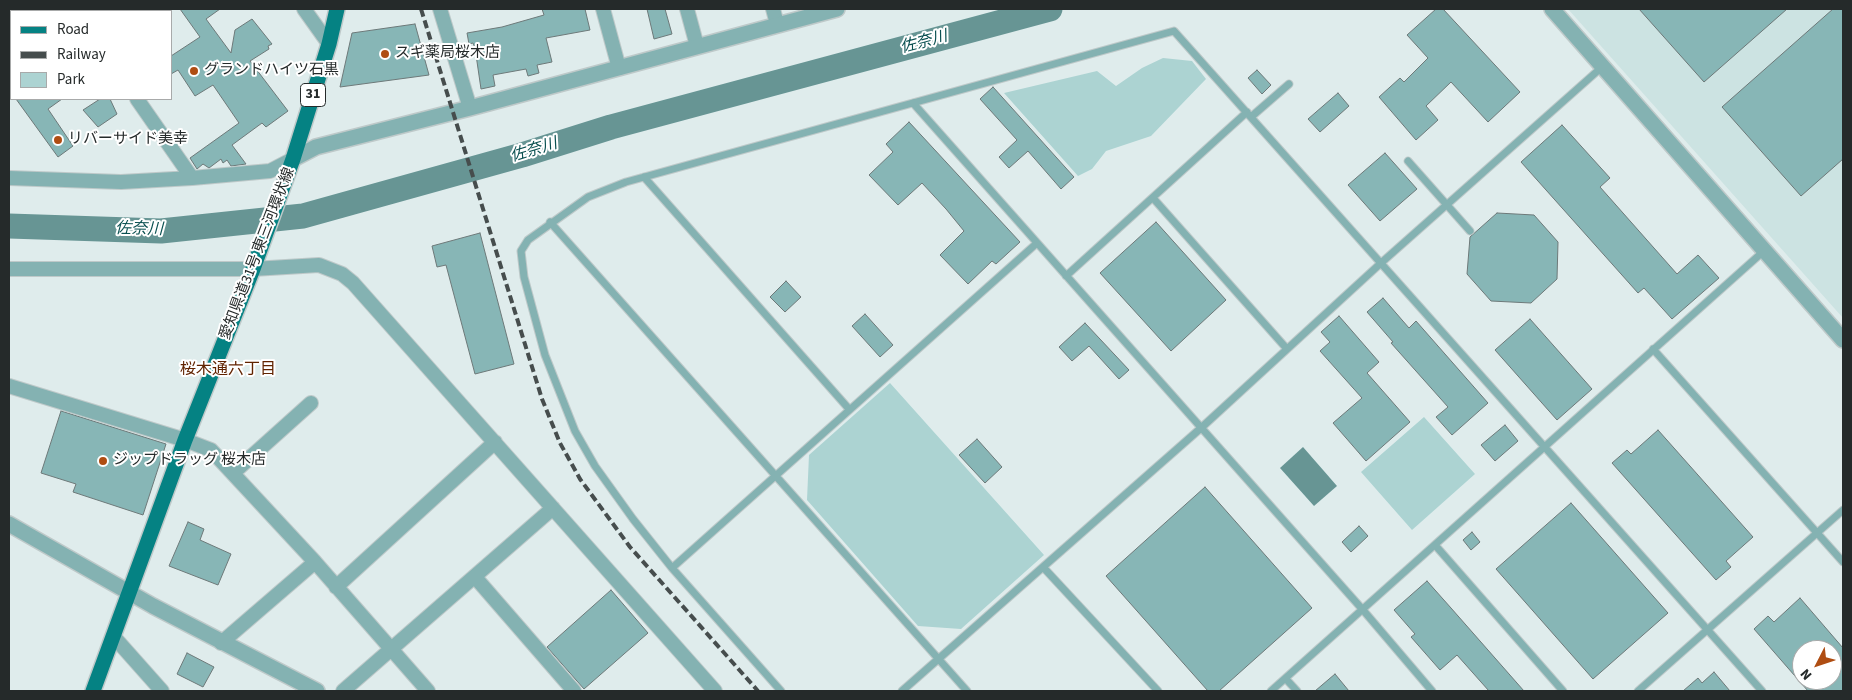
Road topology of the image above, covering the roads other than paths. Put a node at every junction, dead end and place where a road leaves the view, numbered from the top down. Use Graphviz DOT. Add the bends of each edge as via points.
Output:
graph roads {
  1 [pos="304,9"];
  2 [pos="337,9"];
  3 [pos="440,9"];
  4 [pos="603,9"];
  5 [pos="687,9"];
  6 [pos="773,9"];
  7 [pos="837,9"];
  8 [pos="1552,9"];
  9 [pos="821,11"];
  10 [pos="778,24"];
  11 [pos="329,44"];
  12 [pos="697,46"];
  13 [pos="1602,67"];
  14 [pos="619,68"];
  15 [pos="1289,84"];
  16 [pos="138,100"];
  17 [pos="913,103"];
  18 [pos="470,108"];
  19 [pos="1249,115"];
  20 [pos="294,159"];
  21 [pos="1408,162"];
  22 [pos="644,177"];
  23 [pos="9,178"];
  24 [pos="192,178"];
  25 [pos="1152,198"];
  26 [pos="1446,205"];
  27 [pos="550,222"];
  28 [pos="1470,231"];
  29 [pos="1037,243"];
  30 [pos="1765,250"];
  31 [pos="1381,263"];
  32 [pos="9,269"];
  33 [pos="253,269"];
  34 [pos="1066,276"];
  35 [pos="1843,340"];
  36 [pos="1288,349"];
  37 [pos="1654,349"];
  38 [pos="9,386"];
  39 [pos="311,403"];
  40 [pos="849,409"];
  41 [pos="1201,428"];
  42 [pos="186,440"];
  43 [pos="495,442"];
  44 [pos="1544,446"];
  45 [pos="233,473"];
  46 [pos="777,476"];
  47 [pos="553,508"];
  48 [pos="1843,510"];
  49 [pos="9,524"];
  50 [pos="1818,533"];
  51 [pos="1435,545"];
  52 [pos="315,562"];
  53 [pos="1843,562"];
  54 [pos="1043,567"];
  55 [pos="672,568"];
  56 [pos="474,576"];
  57 [pos="336,587"];
  58 [pos="129,594"];
  59 [pos="1363,610"];
  60 [pos="1709,630"];
  61 [pos="114,637"];
  62 [pos="222,643"];
  63 [pos="392,649"];
  64 [pos="938,659"];
  65 [pos="1286,679"];
  66 [pos="93,691"];
  67 [pos="162,691"];
  68 [pos="317,691"];
  69 [pos="343,691"];
  70 [pos="428,691"];
  71 [pos="574,691"];
  72 [pos="715,691"];
  73 [pos="781,691"];
  74 [pos="902,691"];
  75 [pos="967,691"];
  76 [pos="1158,691"];
  77 [pos="1272,691"];
  78 [pos="1297,691"];
  79 [pos="1432,691"];
  80 [pos="1563,691"];
  81 [pos="1638,691"];
  82 [pos="1762,691"];
  1 -- 11 [label="street"];
  2 -- 11 [label="main road, 愛知県道31号 東三河環状線 / 31"];
  3 -- 18 [label="street"];
  4 -- 14 [label="street"];
  5 -- 12 [label="street"];
  6 -- 10 [label="street"];
  7 -- 9 [label="street"];
  8 -- 13 [label="street"];
  9 -- 10 [label="street"];
  10 -- 12 [label="street"];
  11 -- 20 [label="main road, 愛知県道31号 東三河環状線 / 31"];
  12 -- 14 [label="street"];
  13 -- 26 [label="lane"];
  13 -- 30 [label="street"];
  14 -- 18 [label="street"];
  15 -- 19 [label="lane"];
  16 -- 24 [label="street"];
  17 -- 19 [label="lane" via="1174,31"];
  17 -- 22 [label="lane"];
  17 -- 29 [label="lane"];
  18 -- 20 [label="street" via="316,148"];
  19 -- 25 [label="lane"];
  19 -- 31 [label="lane"];
  20 -- 24 [label="street" via="270,171"];
  20 -- 33 [label="main road, 愛知県道31号 東三河環状線 / 31"];
  21 -- 26 [label="lane"];
  22 -- 27 [label="lane" via="588,197"];
  22 -- 40 [label="lane"];
  23 -- 24 [label="street" via="121,182"];
  25 -- 34 [label="lane"];
  25 -- 36 [label="lane"];
  26 -- 28 [label="lane"];
  26 -- 31 [label="lane"];
  27 -- 46 [label="lane"];
  27 -- 55 [label="lane" via="528,240 521,251 524,277 545,355 575,431 595,466"];
  29 -- 34 [label="lane"];
  29 -- 40 [label="lane"];
  30 -- 35 [label="street"];
  30 -- 37 [label="lane"];
  31 -- 36 [label="lane"];
  31 -- 44 [label="lane"];
  32 -- 33 [label="street"];
  33 -- 42 [label="main road, 愛知県道31号 東三河環状線 / 31"];
  33 -- 43 [label="street" via="319,265 342,274"];
  34 -- 41 [label="lane"];
  36 -- 41 [label="lane"];
  37 -- 44 [label="lane"];
  37 -- 50 [label="lane"];
  38 -- 42 [label="street"];
  39 -- 45 [label="street"];
  40 -- 46 [label="lane"];
  41 -- 54 [label="lane"];
  41 -- 59 [label="lane"];
  42 -- 45 [label="street" via="211,450"];
  42 -- 58 [label="main road, 愛知県道31号 東三河環状線 / 31"];
  43 -- 47 [label="street"];
  43 -- 57 [label="street"];
  44 -- 51 [label="lane"];
  44 -- 60 [label="lane"];
  45 -- 52 [label="street"];
  46 -- 55 [label="lane"];
  46 -- 64 [label="lane"];
  47 -- 56 [label="street"];
  47 -- 72 [label="street"];
  48 -- 50 [label="lane"];
  49 -- 58 [label="street"];
  50 -- 53 [label="lane"];
  50 -- 60 [label="lane"];
  51 -- 59 [label="lane"];
  51 -- 80 [label="lane"];
  52 -- 57 [label="street"];
  52 -- 62 [label="street"];
  54 -- 64 [label="lane"];
  54 -- 76 [label="lane"];
  55 -- 73 [label="lane"];
  56 -- 63 [label="street"];
  56 -- 71 [label="street"];
  57 -- 63 [label="street"];
  58 -- 61 [label="main road, 愛知県道31号 東三河環状線 / 31"];
  58 -- 62 [label="street"];
  59 -- 65 [label="lane"];
  59 -- 79 [label="lane"];
  60 -- 81 [label="lane"];
  60 -- 82 [label="lane"];
  61 -- 66 [label="main road, 愛知県道31号 東三河環状線 / 31"];
  61 -- 67 [label="street"];
  62 -- 68 [label="street"];
  63 -- 69 [label="street"];
  63 -- 70 [label="street"];
  64 -- 74 [label="lane"];
  64 -- 75 [label="lane"];
  65 -- 77 [label="lane"];
  65 -- 78 [label="lane"];
}
